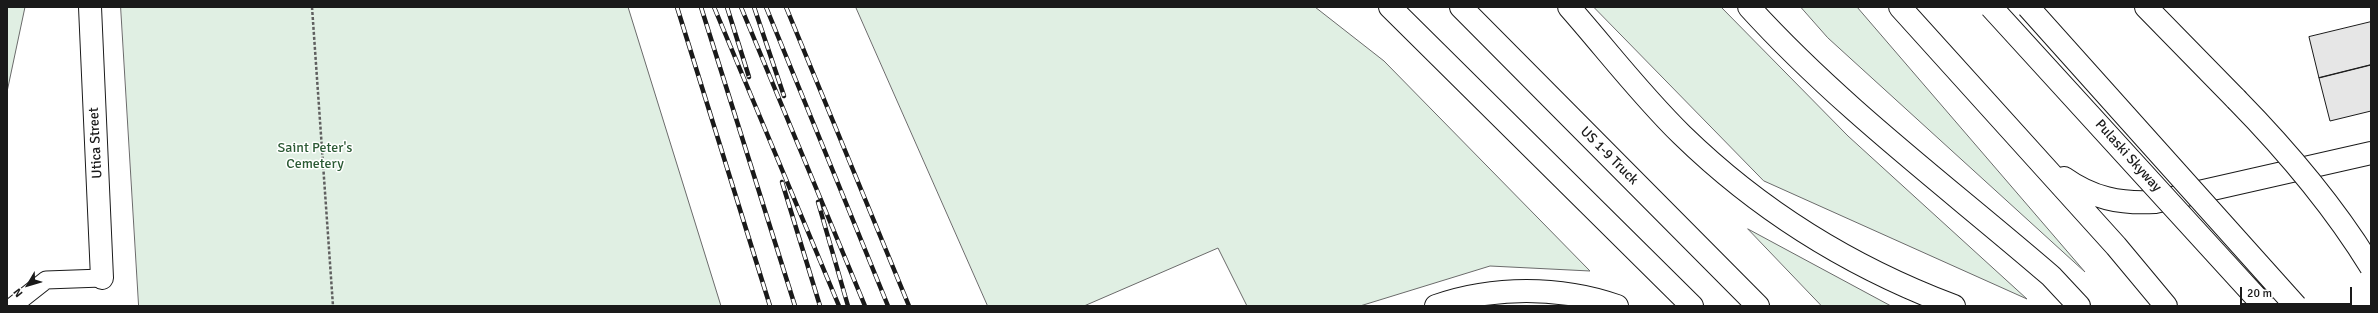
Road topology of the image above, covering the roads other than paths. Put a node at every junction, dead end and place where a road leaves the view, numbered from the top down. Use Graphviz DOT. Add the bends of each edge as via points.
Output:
graph roads {
  1 [pos="90,7"];
  2 [pos="1390,7"];
  3 [pos="1461,7"];
  4 [pos="1570,7"];
  5 [pos="1749,7"];
  6 [pos="1900,7"];
  7 [pos="1991,7"];
  8 [pos="2028,7"];
  9 [pos="2146,7"];
  10 [pos="2024,145"];
  11 [pos="2371,153"];
  12 [pos="2371,267"];
  13 [pos="102,278"];
  14 [pos="13,306"];
  15 [pos="1436,306"];
  16 [pos="1617,306"];
  17 [pos="1692,306"];
  18 [pos="1758,306"];
  19 [pos="1954,306"];
  20 [pos="2079,306"];
  21 [pos="2166,306"];
  22 [pos="2264,306"];
  23 [pos="2296,306"];
  1 -- 13 [label="main road, Utica Street"];
  2 -- 17 [label="main road"];
  3 -- 18 [label="main road, US 1-9 Truck"];
  4 -- 19 [label="main road" via="1681,134 1751,194 1804,232 1884,278"];
  5 -- 20 [label="main road" via="1843,102 2051,276"];
  6 -- 10 [label="main road"];
  7 -- 22 [label="main road, Pulaski Skyway, bridge"];
  8 -- 23 [label="main road, Pulaski Skyway, bridge"];
  9 -- 12 [label="main road, bridge" via="2312,181"];
  10 -- 11 [label="main road" via="2058,174 2090,194 2106,200 2139,203 2187,196"];
  10 -- 21 [label="main road" via="2116,246"];
  13 -- 14 [label="lane" via="46,280"];
  15 -- 16 [label="main road" via="1476,295 1530,291 1585,297"];
}
